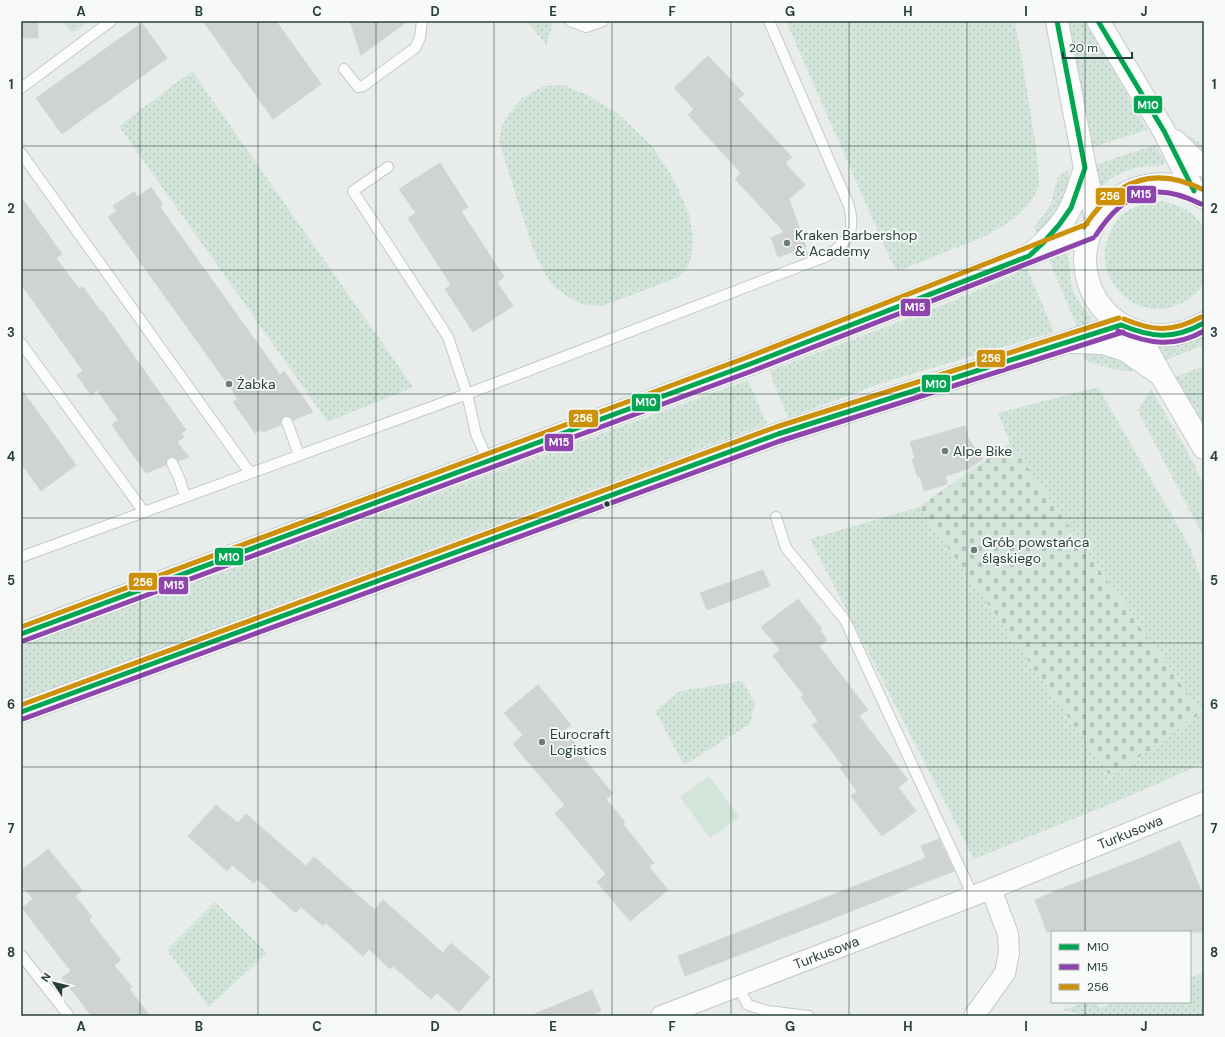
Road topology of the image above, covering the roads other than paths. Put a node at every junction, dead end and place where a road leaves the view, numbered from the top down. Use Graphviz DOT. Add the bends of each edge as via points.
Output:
graph roads {
  1 [pos="111,21"];
  2 [pos="422,21"];
  3 [pos="570,21"];
  4 [pos="603,21"];
  5 [pos="769,21"];
  6 [pos="1057,21"];
  7 [pos="1098,21"];
  8 [pos="344,69"];
  9 [pos="21,88"];
  10 [pos="1164,131"];
  11 [pos="21,153"];
  12 [pos="1204,166"];
  13 [pos="388,167"];
  14 [pos="1085,168"];
  15 [pos="1199,194"];
  16 [pos="1093,225"];
  17 [pos="1029,256"];
  18 [pos="1204,323"];
  19 [pos="1130,329"];
  20 [pos="21,342"];
  21 [pos="1065,342"];
  22 [pos="1161,375"];
  23 [pos="467,394"];
  24 [pos="287,422"];
  25 [pos="1204,448"];
  26 [pos="299,455"];
  27 [pos="488,461"];
  28 [pos="172,463"];
  29 [pos="250,473"];
  30 [pos="185,497"];
  31 [pos="144,512"];
  32 [pos="776,517"];
  33 [pos="21,557"];
  34 [pos="21,634"];
  35 [pos="21,712"];
  36 [pos="1204,802"];
  37 [pos="982,892"];
  38 [pos="21,955"];
  39 [pos="738,987"];
  40 [pos="69,1016"];
  41 [pos="661,1016"];
  42 [pos="809,1016"];
  43 [pos="974,1016"];
  1 -- 9 [label="lane"];
  2 -- 8 [label="lane" via="420,38 415,48 363,86 358,87"];
  3 -- 4 [label="lane" via="586,27"];
  5 -- 23 [label="lane" via="849,206 852,219 850,234 841,247 827,256"];
  6 -- 14 [label="main road"];
  7 -- 10 [label="main road"];
  10 -- 12 [label="main road"];
  10 -- 15 [label="main road"];
  11 -- 29 [label="lane"];
  13 -- 23 [label="lane" via="353,191 448,337"];
  14 -- 16 [label="main road"];
  14 -- 17 [label="main road" via="1071,208 1044,243"];
  15 -- 16 [label="main road" via="1172,184 1150,184 1129,190 1111,203"];
  16 -- 17 [label="main road"];
  16 -- 19 [label="main road" via="1085,252 1086,273 1092,293 1104,311"];
  17 -- 27 [label="main road" via="750,364"];
  18 -- 19 [label="main road" via="1182,333 1161,336"];
  19 -- 21 [label="main road"];
  19 -- 22 [label="main road"];
  20 -- 31 [label="lane"];
  21 -- 22 [label="main road" via="1103,343 1125,350"];
  21 -- 35 [label="main road" via="778,434"];
  22 -- 25 [label="main road"];
  23 -- 26 [label="lane"];
  23 -- 27 [label="lane" via="476,434"];
  24 -- 26 [label="lane"];
  26 -- 29 [label="lane"];
  27 -- 34 [label="main road"];
  28 -- 30 [label="lane"];
  29 -- 30 [label="lane"];
  30 -- 31 [label="lane"];
  31 -- 33 [label="lane"];
  32 -- 37 [label="lane" via="786,548 845,620"];
  36 -- 37 [label="street, Turkusowa"];
  37 -- 39 [label="street, Turkusowa"];
  37 -- 43 [label="street" via="1008,934 1009,953 1005,974"];
  38 -- 40 [label="lane"];
  39 -- 41 [label="street, Turkusowa"];
  39 -- 42 [label="lane" via="748,1005 767,1011"];
}
